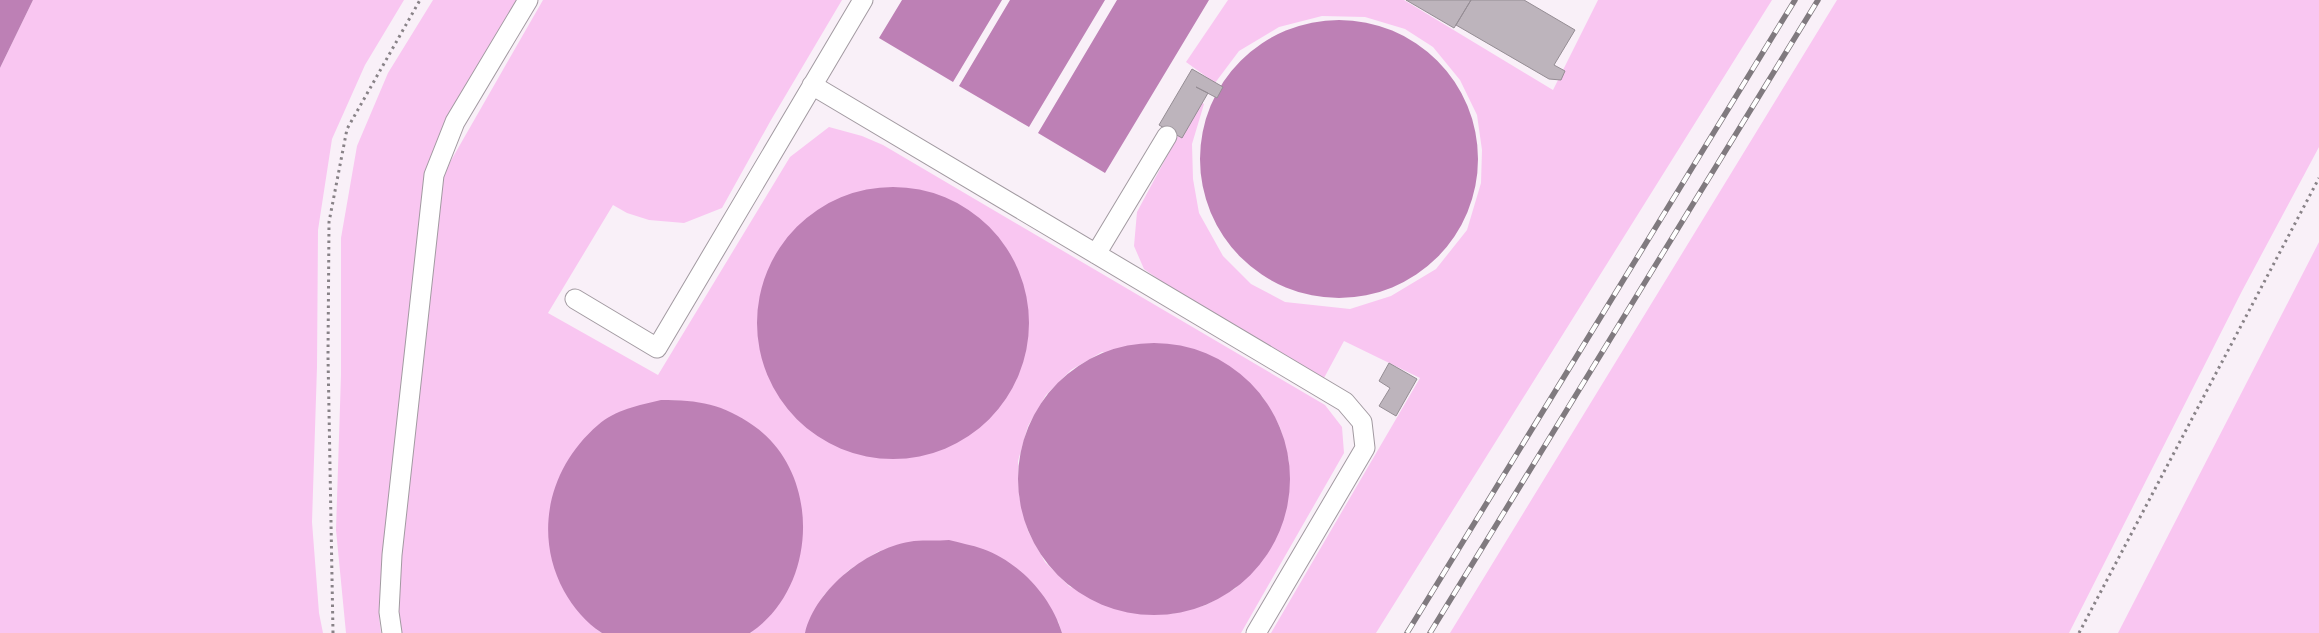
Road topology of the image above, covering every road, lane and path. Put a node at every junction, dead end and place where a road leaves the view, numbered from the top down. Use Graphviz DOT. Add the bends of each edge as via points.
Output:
graph roads {
  1 [pos="420,0"];
  2 [pos="528,0"];
  3 [pos="863,0"];
  4 [pos="812,85"];
  5 [pos="1167,136"];
  6 [pos="2319,178"];
  7 [pos="1096,254"];
  8 [pos="575,299"];
  9 [pos="333,633"];
  10 [pos="392,633"];
  11 [pos="1256,633"];
  12 [pos="2079,633"];
  1 -- 9 [label="path" via="347,129 329,222"];
  2 -- 10 [label="lane" via="455,122 434,175 392,556 388,612"];
  3 -- 4 [label="lane"];
  4 -- 7 [label="lane"];
  4 -- 8 [label="lane" via="657,348"];
  5 -- 7 [label="lane"];
  6 -- 12 [label="path"];
  7 -- 11 [label="lane" via="1345,402 1362,422 1365,448"];
}
